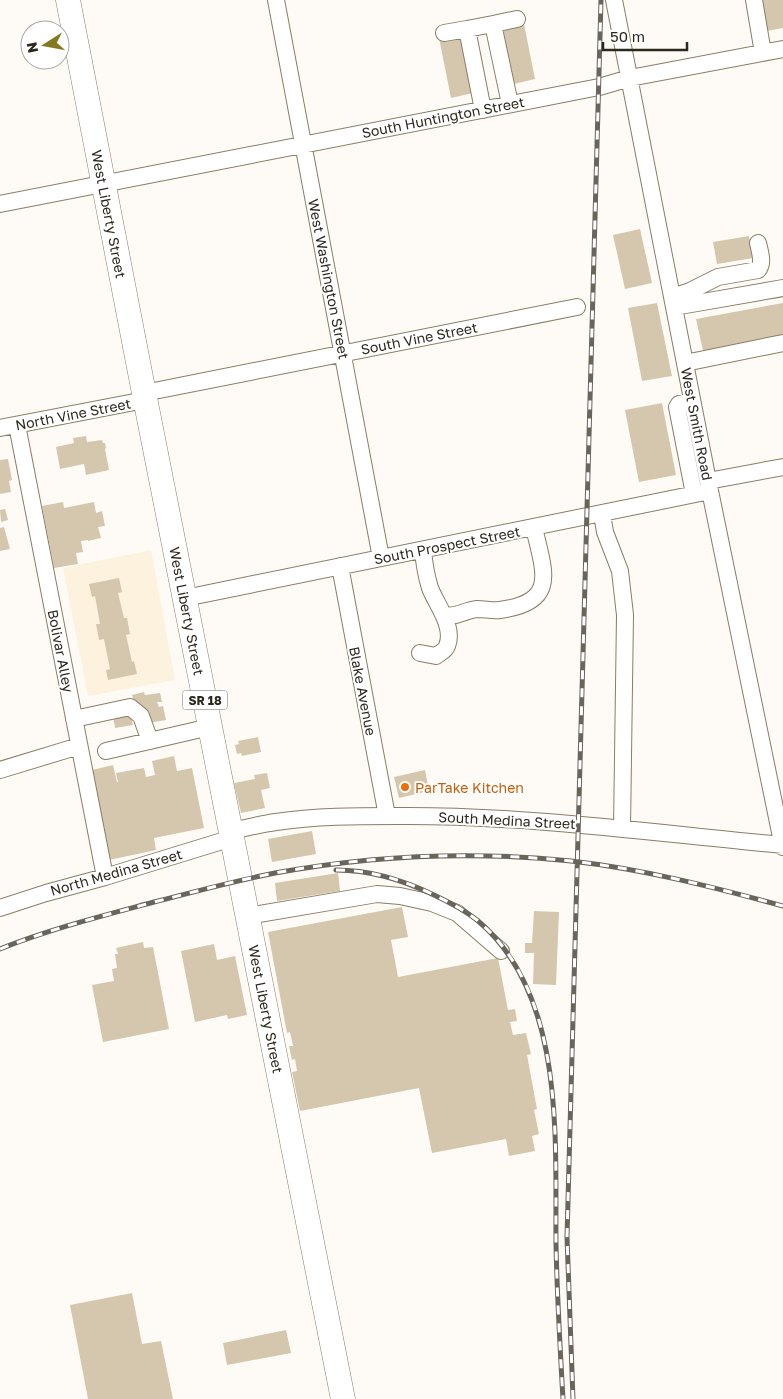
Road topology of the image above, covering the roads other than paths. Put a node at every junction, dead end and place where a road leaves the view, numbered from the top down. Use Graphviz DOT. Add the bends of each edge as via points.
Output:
graph roads {
  1 [pos="68,0"];
  2 [pos="276,0"];
  3 [pos="614,0"];
  4 [pos="754,0"];
  5 [pos="517,18"];
  6 [pos="493,24"];
  7 [pos="467,29"];
  8 [pos="444,33"];
  9 [pos="783,49"];
  10 [pos="763,53"];
  11 [pos="630,78"];
  12 [pos="510,104"];
  13 [pos="483,110"];
  14 [pos="303,144"];
  15 [pos="104,185"];
  16 [pos="0,204"];
  17 [pos="758,243"];
  18 [pos="783,288"];
  19 [pos="673,302"];
  20 [pos="577,307"];
  21 [pos="783,343"];
  22 [pos="343,354"];
  23 [pos="685,363"];
  24 [pos="144,397"];
  25 [pos="17,425"];
  26 [pos="0,428"];
  27 [pos="783,467"];
  28 [pos="701,488"];
  29 [pos="602,514"];
  30 [pos="534,527"];
  31 [pos="423,550"];
  32 [pos="382,558"];
  33 [pos="340,566"];
  34 [pos="184,598"];
  35 [pos="444,615"];
  36 [pos="420,653"];
  37 [pos="74,719"];
  38 [pos="210,727"];
  39 [pos="150,741"];
  40 [pos="79,746"];
  41 [pos="106,752"];
  42 [pos="0,770"];
  43 [pos="780,815"];
  44 [pos="387,816"];
  45 [pos="622,828"];
  46 [pos="232,834"];
  47 [pos="783,846"];
  48 [pos="105,877"];
  49 [pos="0,908"];
  50 [pos="247,916"];
  51 [pos="501,951"];
  52 [pos="343,1399"];
  1 -- 15 [label="highway, West Liberty Street / SR 18"];
  2 -- 14 [label="street, West Washington Street"];
  3 -- 11 [label="street, West Smith Road"];
  4 -- 10 [label="street"];
  5 -- 6 [label="street"];
  6 -- 7 [label="street"];
  6 -- 12 [label="street"];
  7 -- 8 [label="street"];
  7 -- 13 [label="street"];
  9 -- 10 [label="street, South Huntington Street"];
  10 -- 11 [label="street, South Huntington Street"];
  11 -- 12 [label="street, South Huntington Street"];
  11 -- 19 [label="street, West Smith Road"];
  12 -- 13 [label="street, South Huntington Street"];
  13 -- 14 [label="street, South Huntington Street"];
  14 -- 15 [label="street, South Huntington Street"];
  14 -- 22 [label="street, West Washington Street"];
  15 -- 16 [label="street, South Huntington Street"];
  15 -- 24 [label="highway, West Liberty Street / SR 18"];
  17 -- 19 [label="street" via="762,261 758,270 718,277"];
  18 -- 19 [label="street"];
  19 -- 23 [label="street, West Smith Road"];
  20 -- 22 [label="street, South Vine Street"];
  21 -- 23 [label="street"];
  22 -- 24 [label="street, South Vine Street"];
  22 -- 32 [label="street, West Washington Street"];
  23 -- 28 [label="street, West Smith Road"];
  24 -- 25 [label="street, North Vine Street"];
  24 -- 34 [label="highway, West Liberty Street / SR 18"];
  25 -- 26 [label="street, North Vine Street"];
  25 -- 37 [label="street, Bolivar Alley"];
  27 -- 28 [label="street, South Prospect Street"];
  28 -- 29 [label="street, South Prospect Street"];
  28 -- 43 [label="street, West Smith Road"];
  29 -- 30 [label="street, South Prospect Street"];
  29 -- 45 [label="street" via="605,532 620,571 626,615"];
  30 -- 31 [label="street, South Prospect Street"];
  30 -- 35 [label="street" via="544,580 535,598 521,606 499,610 476,609 450,617"];
  31 -- 32 [label="street, South Prospect Street"];
  31 -- 35 [label="street" via="431,589"];
  32 -- 33 [label="street, South Prospect Street"];
  33 -- 34 [label="street, South Prospect Street"];
  33 -- 44 [label="street, Blake Avenue"];
  34 -- 38 [label="highway, West Liberty Street / SR 18"];
  35 -- 36 [label="street" via="449,636 447,646 436,656"];
  37 -- 39 [label="street" via="130,707 140,716"];
  37 -- 40 [label="street, Bolivar Alley"];
  38 -- 39 [label="street"];
  38 -- 46 [label="highway, West Liberty Street / SR 18"];
  39 -- 41 [label="street"];
  40 -- 42 [label="street"];
  40 -- 48 [label="street, Bolivar Alley"];
  43 -- 47 [label="street, West Smith Road"];
  44 -- 45 [label="street, South Medina Street" via="435,815"];
  44 -- 46 [label="street, South Medina Street" via="276,822"];
  45 -- 47 [label="street, South Medina Street"];
  46 -- 48 [label="street, North Medina Street"];
  46 -- 50 [label="highway, West Liberty Street / SR 18"];
  48 -- 49 [label="street, North Medina Street"];
  50 -- 51 [label="street" via="377,894 400,896 432,903 456,913"];
  50 -- 52 [label="highway, West Liberty Street / SR 18"];
}
